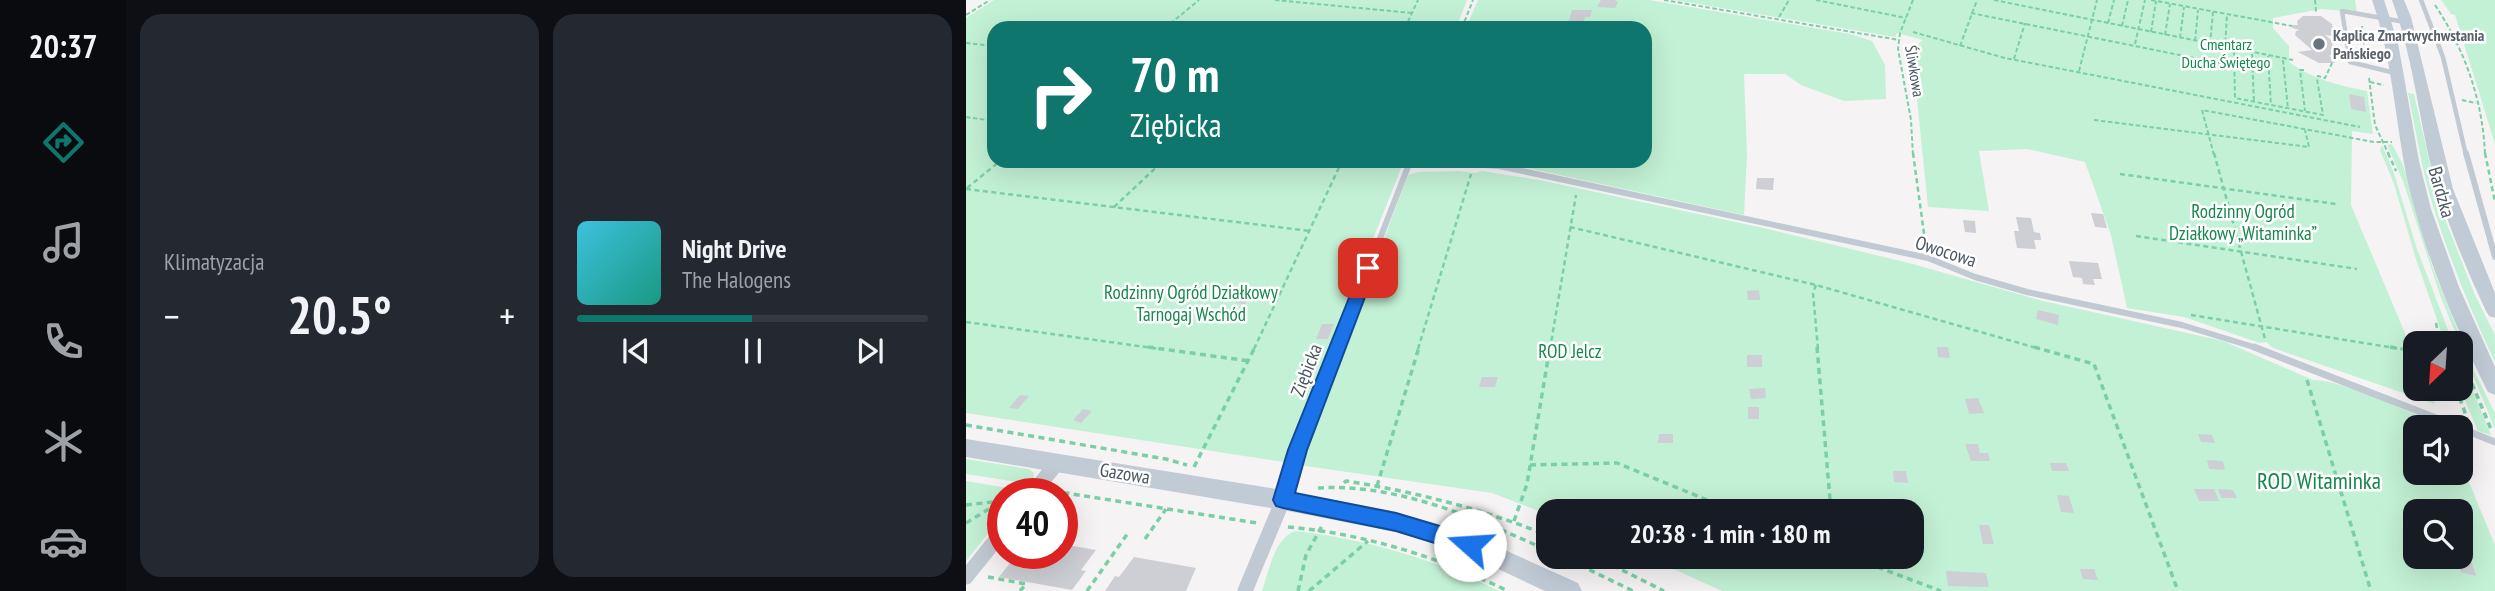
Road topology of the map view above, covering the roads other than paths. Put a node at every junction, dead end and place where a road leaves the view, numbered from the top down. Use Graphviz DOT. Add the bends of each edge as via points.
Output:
graph roads {
  1 [pos="2378,0"];
  2 [pos="2398,0"];
  3 [pos="2421,0"];
  4 [pos="2385,18"];
  5 [pos="2406,22"];
  6 [pos="2395,73"];
  7 [pos="1407,168"];
  8 [pos="1508,168"];
  9 [pos="2495,257"];
  10 [pos="2495,312"];
  11 [pos="2495,387"];
  12 [pos="2430,415"];
  13 [pos="2473,433"];
  14 [pos="2495,442"];
  15 [pos="966,448"];
  16 [pos="1056,463"];
  17 [pos="1047,478"];
  18 [pos="1283,500"];
  19 [pos="987,550"];
  20 [pos="966,576"];
  21 [pos="1245,591"];
  22 [pos="1570,591"];
  1 -- 4 [label="main road, Bardzka"];
  2 -- 5 [label="main road, Bardzka"];
  3 -- 9 [label="lane" via="2442,51"];
  4 -- 5 [label="lane"];
  4 -- 6 [label="main road, Bardzka"];
  4 -- 6 [label="lane" via="2342,11 2350,62"];
  5 -- 10 [label="main road, Bardzka" via="2445,190"];
  6 -- 11 [label="main road, Bardzka" via="2417,187 2465,323"];
  7 -- 18 [label="lane, Ziębicka" via="1298,450"];
  8 -- 12 [label="lane, Owocowa" via="1928,258 2027,292 2182,325 2267,351"];
  13 -- 14 [label="lane, Owocowa"];
  15 -- 16 [label="main road, Gazowa"];
  16 -- 17 [label="street"];
  16 -- 18 [label="main road, Gazowa"];
  18 -- 21 [label="street, Ziębicka"];
  18 -- 22 [label="main road, Gazowa" via="1434,532"];
  19 -- 20 [label="street"];
}
